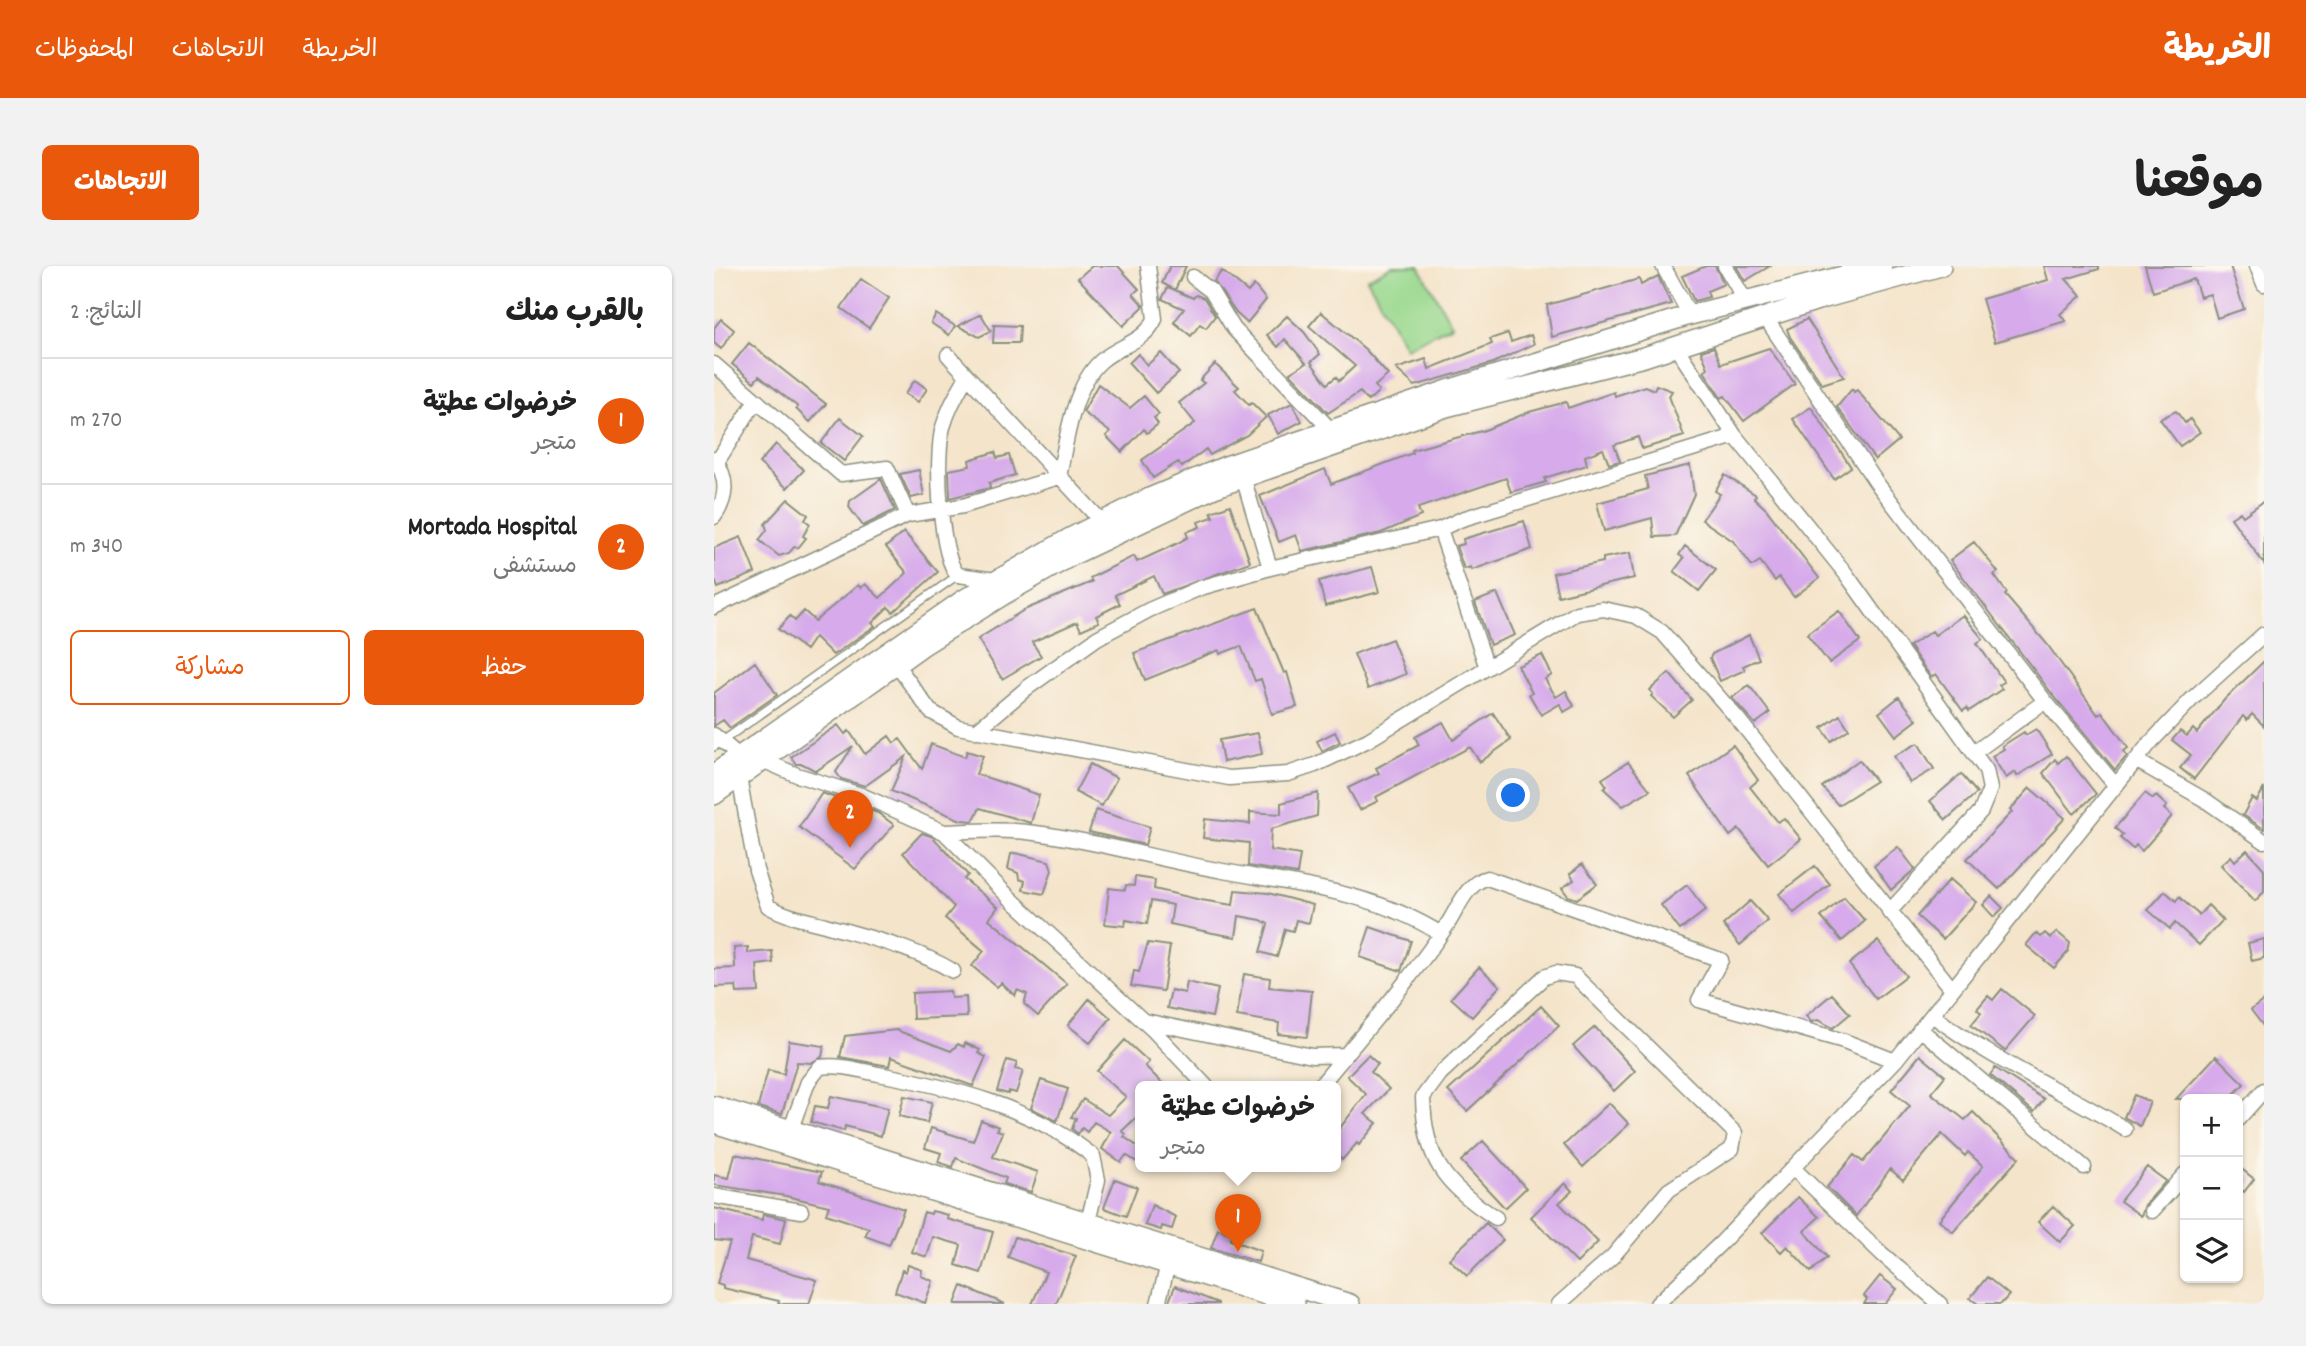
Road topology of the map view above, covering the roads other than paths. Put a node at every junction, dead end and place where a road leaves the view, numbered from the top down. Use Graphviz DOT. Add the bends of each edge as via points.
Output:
graph roads {
  1 [pos="1148,266"];
  2 [pos="1663,266"];
  3 [pos="1725,266"];
  4 [pos="1882,266"];
  5 [pos="1941,266"];
  6 [pos="2257,266"];
  7 [pos="1849,270"];
  8 [pos="1193,277"];
  9 [pos="2264,284"];
  10 [pos="1745,300"];
  11 [pos="1695,314"];
  12 [pos="1765,317"];
  13 [pos="1636,332"];
  14 [pos="1705,337"];
  15 [pos="1676,347"];
  16 [pos="947,355"];
  17 [pos="1644,357"];
  18 [pos="714,364"];
  19 [pos="966,378"];
  20 [pos="755,402"];
  21 [pos="1330,429"];
  22 [pos="1735,436"];
  23 [pos="715,461"];
  24 [pos="1059,477"];
  25 [pos="1243,477"];
  26 [pos="943,510"];
  27 [pos="908,515"];
  28 [pos="714,517"];
  29 [pos="1102,522"];
  30 [pos="1440,529"];
  31 [pos="1270,568"];
  32 [pos="958,575"];
  33 [pos="998,581"];
  34 [pos="714,607"];
  35 [pos="2264,634"];
  36 [pos="896,664"];
  37 [pos="1487,668"];
  38 [pos="2045,701"];
  39 [pos="976,731"];
  40 [pos="717,741"];
  41 [pos="1975,752"];
  42 [pos="739,756"];
  43 [pos="762,760"];
  44 [pos="2137,761"];
  45 [pos="714,774"];
  46 [pos="739,777"];
  47 [pos="2116,786"];
  48 [pos="714,795"];
  49 [pos="944,832"];
  50 [pos="2264,841"];
  51 [pos="1889,912"];
  52 [pos="1441,934"];
  53 [pos="953,971"];
  54 [pos="1952,989"];
  55 [pos="1932,1015"];
  56 [pos="1143,1020"];
  57 [pos="1920,1029"];
  58 [pos="1345,1055"];
  59 [pos="1895,1061"];
  60 [pos="1201,1081"];
  61 [pos="1324,1081"];
  62 [pos="2264,1090"];
  63 [pos="714,1106"];
  64 [pos="2243,1113"];
  65 [pos="714,1123"];
  66 [pos="2125,1129"];
  67 [pos="790,1131"];
  68 [pos="2084,1167"];
  69 [pos="1793,1168"];
  70 [pos="2180,1180"];
  71 [pos="714,1196"];
  72 [pos="801,1211"];
  73 [pos="2152,1212"];
  74 [pos="1496,1218"];
  75 [pos="1088,1222"];
  76 [pos="1168,1264"];
  77 [pos="1158,1304"];
  78 [pos="1295,1304"];
  79 [pos="1350,1304"];
  80 [pos="1559,1304"];
  81 [pos="1657,1304"];
  82 [pos="1940,1304"];
  1 -- 24 [label="street" via="1155,319 1143,336 1101,361 1091,374 1073,411"];
  2 -- 11 [label="street"];
  3 -- 10 [label="street"];
  4 -- 7 [label="main road"];
  5 -- 12 [label="main road"];
  6 -- 9 [label="street"];
  7 -- 10 [label="main road"];
  8 -- 21 [label="street" via="1211,291 1234,329"];
  10 -- 11 [label="main road"];
  11 -- 13 [label="main road"];
  11 -- 14 [label="main road"];
  12 -- 14 [label="main road"];
  12 -- 38 [label="street" via="1876,482"];
  13 -- 17 [label="main road"];
  13 -- 21 [label="main road"];
  14 -- 15 [label="main road"];
  15 -- 17 [label="main road"];
  15 -- 22 [label="street"];
  16 -- 19 [label="street"];
  17 -- 25 [label="main road" via="1446,407"];
  18 -- 20 [label="street"];
  19 -- 24 [label="street"];
  19 -- 26 [label="street" via="942,428"];
  20 -- 23 [label="street"];
  20 -- 27 [label="street" via="841,474 887,468"];
  21 -- 29 [label="main road" via="1215,471"];
  22 -- 30 [label="street"];
  22 -- 41 [label="street" via="1846,574"];
  23 -- 28 [label="street" via="725,493"];
  24 -- 26 [label="street"];
  24 -- 29 [label="street"];
  25 -- 31 [label="street"];
  25 -- 36 [label="main road" via="1073,555"];
  26 -- 27 [label="street"];
  26 -- 32 [label="street" via="948,554"];
  27 -- 34 [label="street"];
  29 -- 33 [label="main road"];
  30 -- 31 [label="street"];
  30 -- 37 [label="street"];
  31 -- 39 [label="street" via="1200,588 1097,638"];
  32 -- 33 [label="street"];
  32 -- 40 [label="lane"];
  33 -- 42 [label="main road" via="909,636"];
  35 -- 44 [label="street" via="2193,698"];
  36 -- 39 [label="street" via="930,711 958,727"];
  36 -- 43 [label="main road"];
  37 -- 39 [label="street" via="1368,740 1315,765 1261,778 1229,778"];
  37 -- 51 [label="street" via="1577,614 1603,609 1636,616 1662,632 1738,719"];
  38 -- 41 [label="street"];
  38 -- 47 [label="street"];
  40 -- 42 [label="street"];
  41 -- 51 [label="street" via="1989,781 1986,802"];
  42 -- 45 [label="main road"];
  43 -- 46 [label="main road"];
  43 -- 49 [label="street" via="861,795"];
  44 -- 47 [label="street"];
  44 -- 50 [label="street"];
  46 -- 48 [label="main road"];
  46 -- 53 [label="street" via="756,870 768,906 901,946"];
  47 -- 54 [label="street"];
  49 -- 52 [label="street" via="1033,833 1304,884 1383,905 1415,917"];
  49 -- 56 [label="street"];
  51 -- 54 [label="street"];
  52 -- 58 [label="street"];
  52 -- 59 [label="street" via="1474,883 1495,879 1721,960 1699,1000 1844,1041"];
  54 -- 55 [label="street"];
  55 -- 57 [label="street"];
  55 -- 66 [label="street" via="1972,1045"];
  56 -- 58 [label="street" via="1312,1056"];
  56 -- 60 [label="street"];
  57 -- 59 [label="street"];
  57 -- 68 [label="street"];
  58 -- 61 [label="street"];
  59 -- 69 [label="street"];
  62 -- 64 [label="street"];
  63 -- 67 [label="main road"];
  65 -- 76 [label="main road"];
  67 -- 75 [label="main road"];
  67 -- 75 [label="street" via="808,1082 820,1067 831,1065 980,1097 1093,1156 1098,1180"];
  69 -- 81 [label="street"];
  69 -- 82 [label="street"];
  70 -- 73 [label="street"];
  71 -- 72 [label="street"];
  74 -- 80 [label="street" via="1450,1182 1428,1146 1423,1097 1440,1074 1544,976 1575,976 1735,1133 1732,1149 1670,1190 1613,1256"];
  75 -- 79 [label="main road"];
  76 -- 77 [label="street"];
  76 -- 78 [label="main road"];
}
